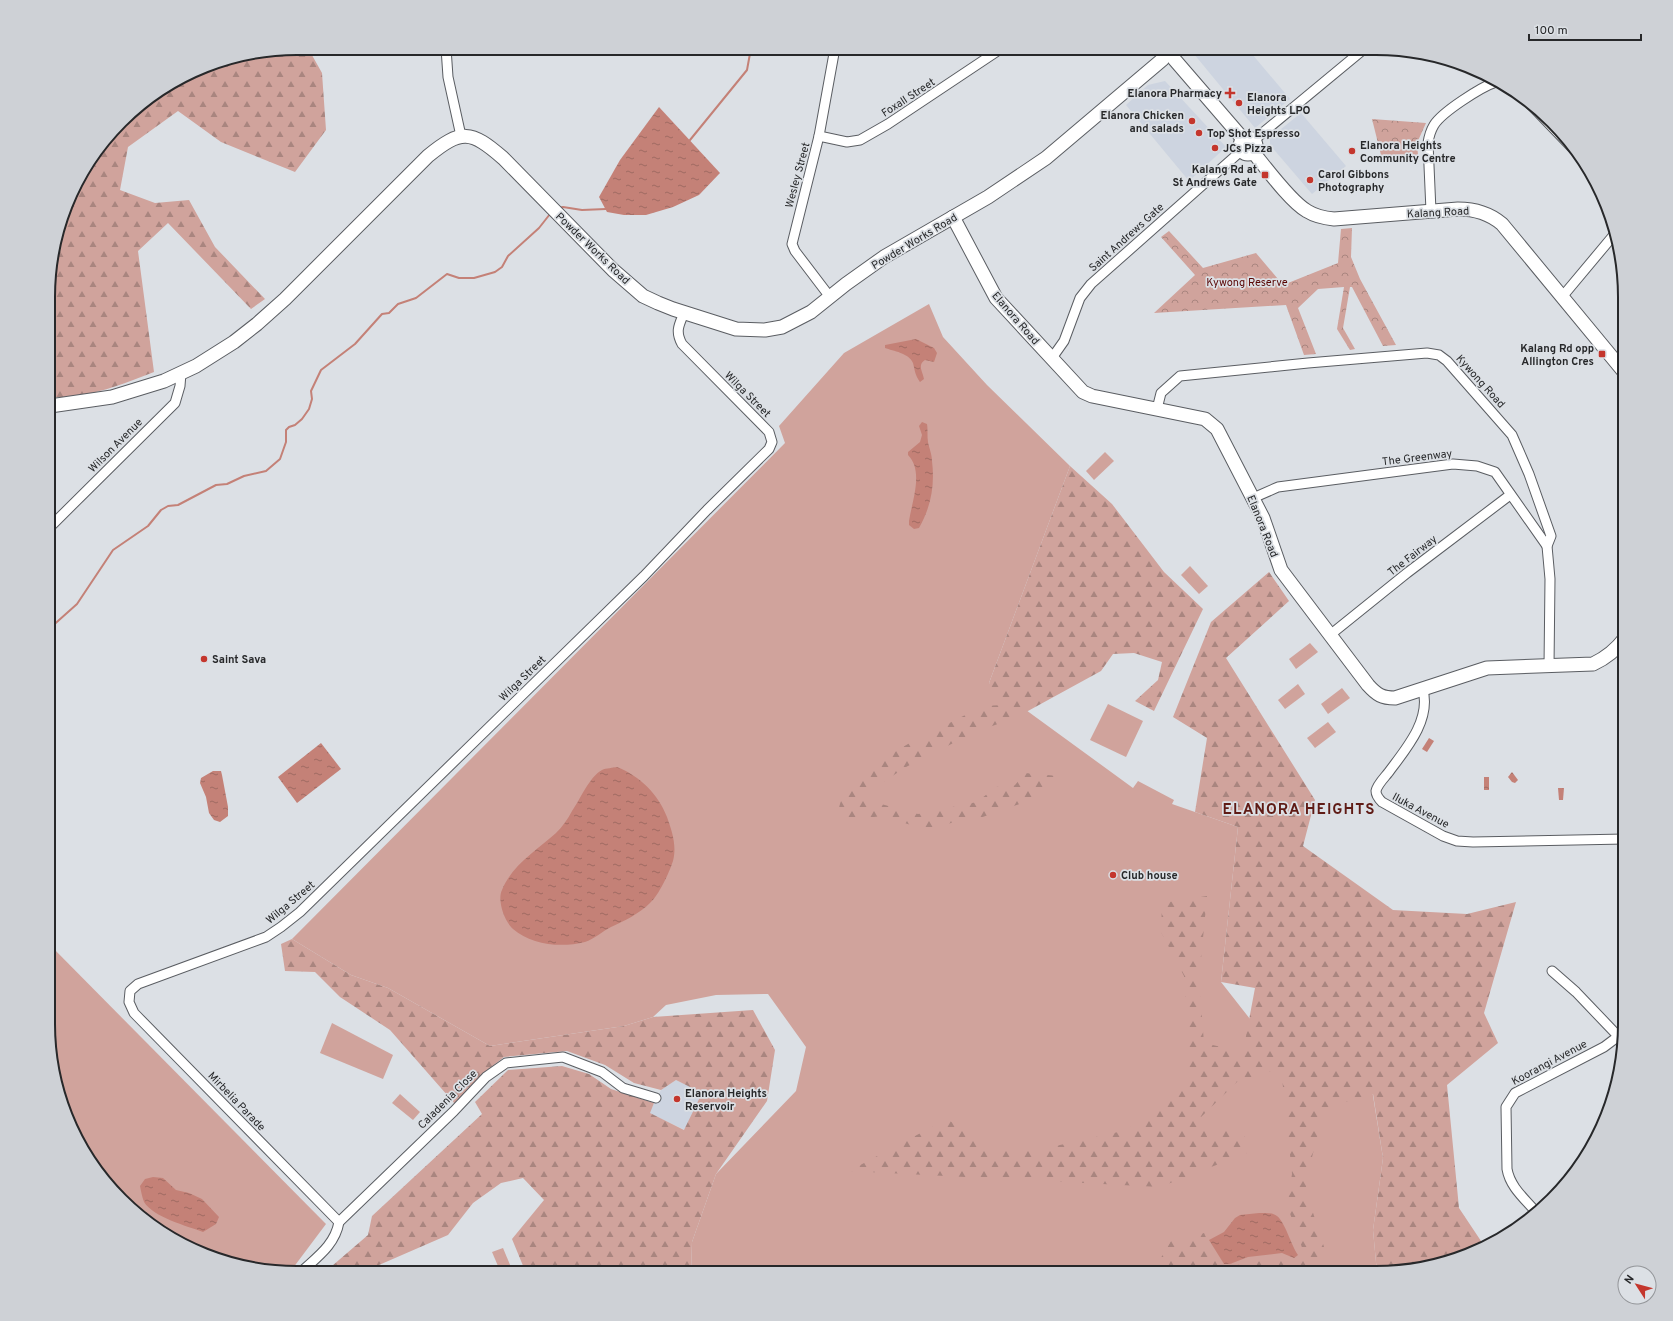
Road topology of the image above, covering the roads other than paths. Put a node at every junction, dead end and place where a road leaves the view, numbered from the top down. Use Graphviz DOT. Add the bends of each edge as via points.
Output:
graph roads {
  1 [pos="446,55"];
  2 [pos="834,55"];
  3 [pos="992,55"];
  4 [pos="1167,55"];
  5 [pos="1169,55"];
  6 [pos="1356,55"];
  7 [pos="1491,84"];
  8 [pos="461,136"];
  9 [pos="819,136"];
  10 [pos="1248,146"];
  11 [pos="1431,211"];
  12 [pos="953,217"];
  13 [pos="1611,239"];
  14 [pos="830,297"];
  15 [pos="1562,297"];
  16 [pos="684,313"];
  17 [pos="1052,358"];
  18 [pos="1618,365"];
  19 [pos="181,373"];
  20 [pos="55,405"];
  21 [pos="1157,409"];
  22 [pos="1510,495"];
  23 [pos="1253,498"];
  24 [pos="55,522"];
  25 [pos="1547,546"];
  26 [pos="1330,635"];
  27 [pos="1618,646"];
  28 [pos="1549,666"];
  29 [pos="1423,690"];
  30 [pos="1618,839"];
  31 [pos="1552,971"];
  32 [pos="130,991"];
  33 [pos="1618,1031"];
  34 [pos="1617,1037"];
  35 [pos="656,1098"];
  36 [pos="1533,1208"];
  37 [pos="339,1222"];
  38 [pos="307,1266"];
  1 -- 8 [label="street" via="448,78"];
  2 -- 9 [label="street, Wesley Street"];
  3 -- 9 [label="street, Foxall Street" via="860,140 848,142"];
  4 -- 12 [label="street, Powder Works Road" via="1046,158"];
  5 -- 10 [label="street, Kalang Road"];
  6 -- 10 [label="street, Saint Andrews Gate"];
  7 -- 11 [label="street" via="1434,124 1428,142"];
  8 -- 16 [label="street, Powder Works Road" via="473,137 488,144 608,265 644,296"];
  8 -- 19 [label="street" via="445,142 428,156 258,324 228,346"];
  9 -- 14 [label="street, Wesley Street" via="792,244"];
  10 -- 11 [label="street, Kalang Road" via="1293,200 1318,216 1334,218"];
  10 -- 17 [label="street, Saint Andrews Gate" via="1091,284 1080,298 1064,341"];
  11 -- 15 [label="street, Kalang Road" via="1472,209 1496,219"];
  12 -- 14 [label="street, Powder Works Road" via="884,257"];
  12 -- 17 [label="street, Elanora Road" via="996,298"];
  13 -- 15 [label="street"];
  14 -- 16 [label="street, Powder Works Road" via="797,320 782,327 765,330 736,329"];
  15 -- 18 [label="street, Kalang Road"];
  16 -- 32 [label="street, Wilga Street" via="678,327 678,336 682,344 769,432 772,442 769,450 644,576 300,912 266,937 138,984"];
  17 -- 21 [label="street, Elanora Road" via="1083,392"];
  19 -- 20 [label="street" via="112,397"];
  19 -- 24 [label="street, Wilson Avenue" via="175,403"];
  21 -- 23 [label="street, Elanora Road" via="1205,419 1216,429"];
  21 -- 25 [label="street, Kywong Road" via="1162,393 1180,376 1427,353 1439,355 1447,360 1512,435 1551,536"];
  22 -- 23 [label="street, The Greenway" via="1495,472 1477,466 1453,464 1278,487"];
  22 -- 25 [label="street, The Greenway"];
  22 -- 26 [label="street, The Fairway"];
  23 -- 26 [label="street, Elanora Road" via="1281,570"];
  25 -- 28 [label="street, Kywong Road" via="1550,579"];
  26 -- 29 [label="street, Elanora Road" via="1377,695 1395,698"];
  27 -- 28 [label="street, Elanora Road" via="1603,660 1593,664"];
  28 -- 29 [label="street, Elanora Road" via="1487,668"];
  29 -- 30 [label="street, Iluka Avenue" via="1425,710 1419,726 1408,746 1378,786 1377,795 1382,802 1443,836 1457,841"];
  31 -- 33 [label="street"];
  32 -- 37 [label="street, Mirbelia Parade" via="129,1002 134,1013"];
  34 -- 36 [label="street, Koorangi Avenue" via="1604,1047 1515,1093 1506,1107 1508,1179"];
  35 -- 37 [label="street, Caladenia Close" via="623,1088 602,1072 563,1057 506,1063 486,1077"];
  37 -- 38 [label="street, Caladenia Close" via="332,1242"];
}
